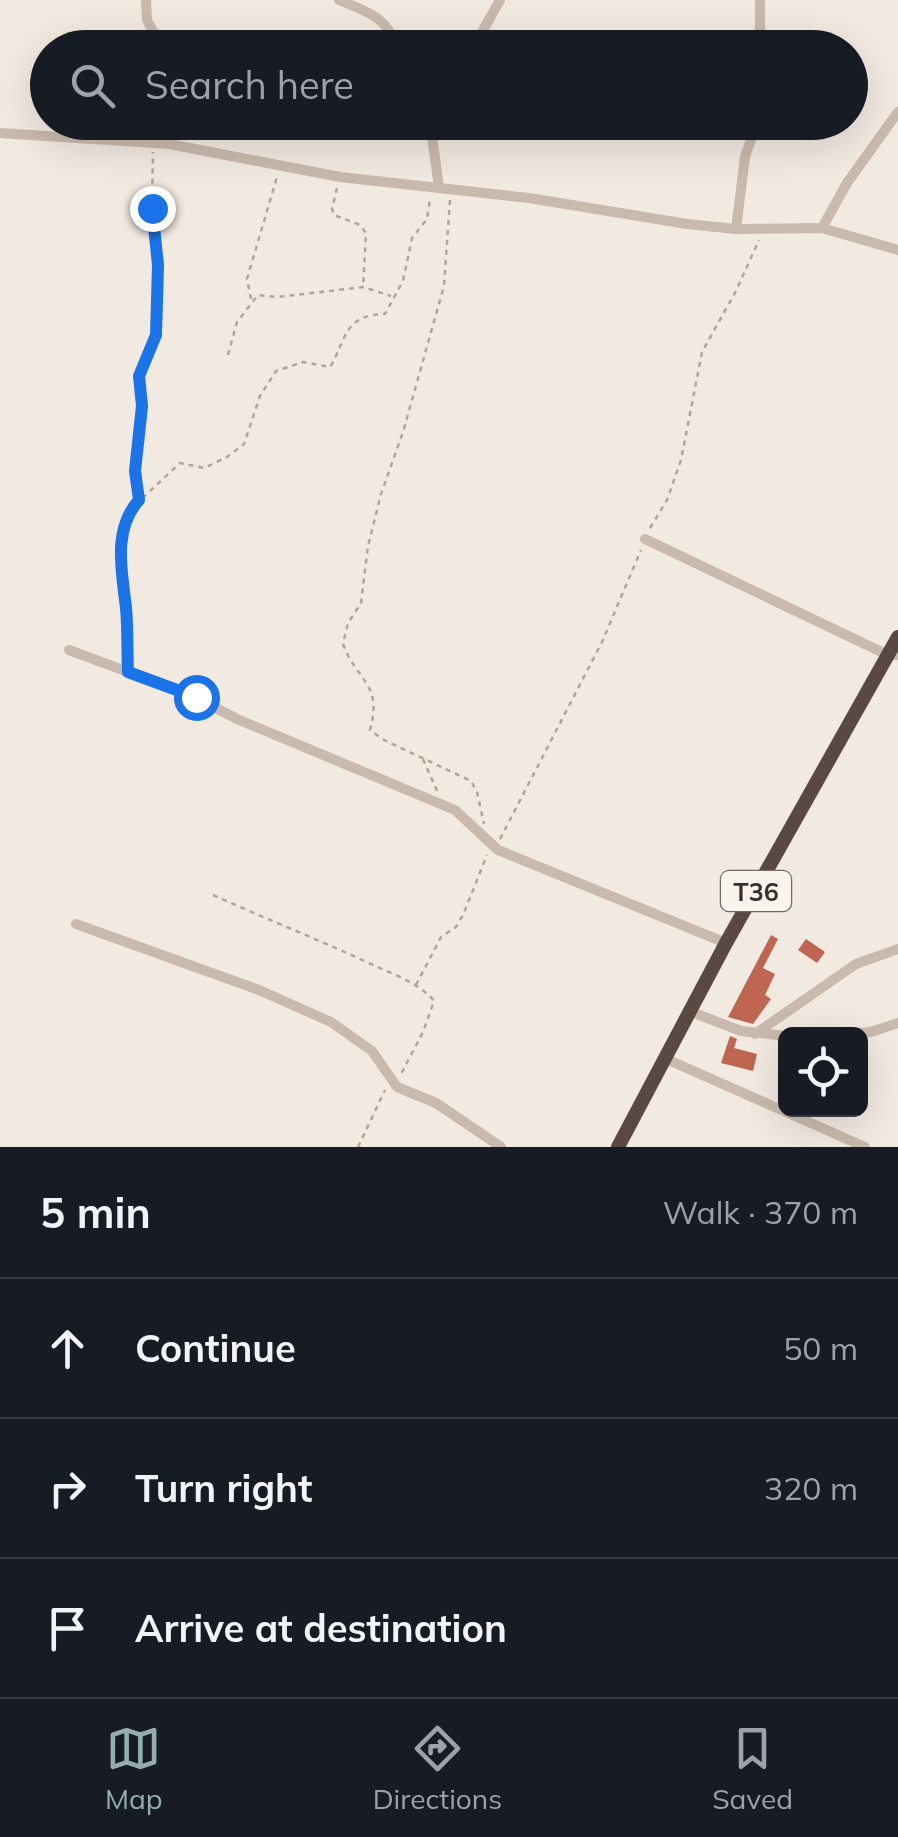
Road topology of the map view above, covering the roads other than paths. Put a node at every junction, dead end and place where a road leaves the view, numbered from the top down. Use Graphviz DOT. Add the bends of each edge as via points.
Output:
graph roads {
  1 [pos="146,0"];
  2 [pos="339,0"];
  3 [pos="500,0"];
  4 [pos="760,0"];
  5 [pos="152,30"];
  6 [pos="390,30"];
  7 [pos="484,30"];
  8 [pos="760,30"];
  9 [pos="898,112"];
  10 [pos="0,134"];
  11 [pos="30,136"];
  12 [pos="115,140"];
  13 [pos="169,140"];
  14 [pos="433,140"];
  15 [pos="751,140"];
  16 [pos="168,144"];
  17 [pos="440,187"];
  18 [pos="822,228"];
  19 [pos="736,229"];
  20 [pos="898,250"];
  21 [pos="645,539"];
  22 [pos="898,637"];
  23 [pos="69,650"];
  24 [pos="893,655"];
  25 [pos="76,924"];
  26 [pos="726,943"];
  27 [pos="898,949"];
  28 [pos="689,1012"];
  29 [pos="898,1023"];
  30 [pos="868,1032"];
  31 [pos="754,1034"];
  32 [pos="778,1036"];
  33 [pos="664,1058"];
  34 [pos="845,1136"];
  35 [pos="501,1147"];
  36 [pos="618,1147"];
  37 [pos="838,1147"];
  38 [pos="866,1147"];
  1 -- 5 [label="street"];
  2 -- 6 [label="street" via="378,16"];
  3 -- 7 [label="street"];
  4 -- 8 [label="street"];
  9 -- 18 [label="street"];
  10 -- 11 [label="street"];
  12 -- 16 [label="street"];
  13 -- 16 [label="street"];
  14 -- 17 [label="street"];
  15 -- 19 [label="street"];
  16 -- 17 [label="street" via="340,177"];
  17 -- 19 [label="street"];
  18 -- 19 [label="street"];
  18 -- 20 [label="street"];
  21 -- 24 [label="street"];
  22 -- 24 [label="highway, T36"];
  23 -- 26 [label="street" via="443,804 510,855"];
  24 -- 26 [label="highway, T36"];
  25 -- 35 [label="street" via="331,1022 372,1051 394,1084"];
  26 -- 28 [label="highway, T36"];
  27 -- 31 [label="street" via="856,964"];
  28 -- 31 [label="street"];
  28 -- 33 [label="highway, T36"];
  29 -- 30 [label="street"];
  31 -- 32 [label="street"];
  33 -- 34 [label="street"];
  33 -- 36 [label="highway, T36"];
  34 -- 37 [label="street"];
  34 -- 38 [label="street"];
}
